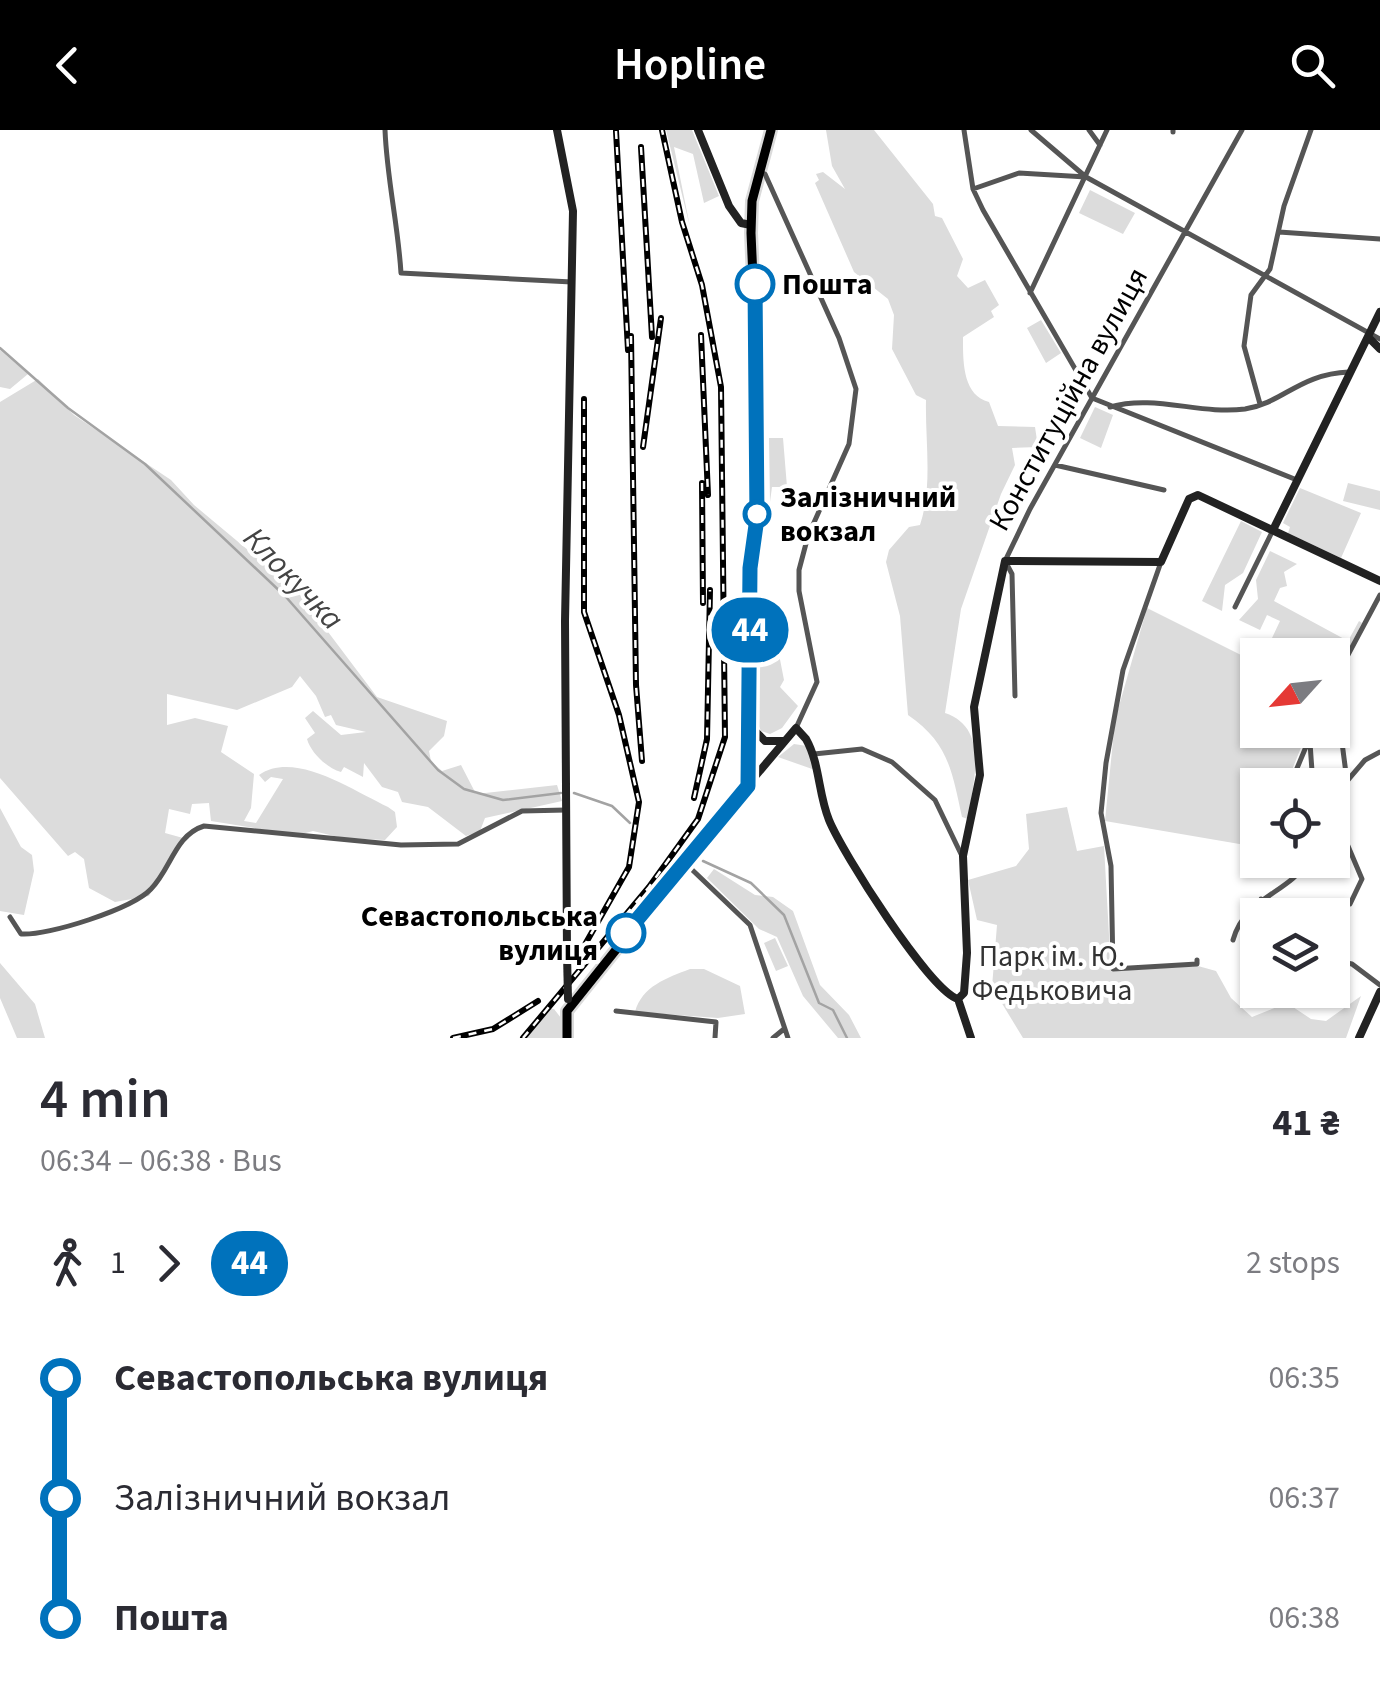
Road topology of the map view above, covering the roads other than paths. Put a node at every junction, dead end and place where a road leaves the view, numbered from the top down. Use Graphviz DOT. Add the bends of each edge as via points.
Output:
graph roads {
  1 [pos="385,130"];
  2 [pos="557,130"];
  3 [pos="698,130"];
  4 [pos="770,130"];
  5 [pos="964,130"];
  6 [pos="1031,130"];
  7 [pos="1089,130"];
  8 [pos="1108,130"];
  9 [pos="1242,130"];
  10 [pos="1311,130"];
  11 [pos="1100,144"];
  12 [pos="759,172"];
  13 [pos="1086,176"];
  14 [pos="973,189"];
  15 [pos="751,225"];
  16 [pos="1188,230"];
  17 [pos="1279,232"];
  18 [pos="1380,240"];
  19 [pos="1266,274"];
  20 [pos="573,282"];
  21 [pos="1030,292"];
  22 [pos="1380,312"];
  23 [pos="1369,334"];
  24 [pos="1380,339"];
  25 [pos="1380,348"];
  26 [pos="1351,372"];
  27 [pos="1092,398"];
  28 [pos="1260,404"];
  29 [pos="1110,407"];
  30 [pos="1055,465"];
  31 [pos="1297,480"];
  32 [pos="1164,490"];
  33 [pos="1273,530"];
  34 [pos="1005,562"];
  35 [pos="1161,562"];
  36 [pos="1380,581"];
  37 [pos="1380,595"];
  38 [pos="1235,607"];
  39 [pos="1350,651"];
  40 [pos="1015,696"];
  41 [pos="750,726"];
  42 [pos="796,728"];
  43 [pos="760,738"];
  44 [pos="784,741"];
  45 [pos="750,746"];
  46 [pos="1380,752"];
  47 [pos="814,754"];
  48 [pos="1350,777"];
  49 [pos="748,786"];
  50 [pos="566,810"];
  51 [pos="1350,851"];
  52 [pos="963,856"];
  53 [pos="684,862"];
  54 [pos="1294,878"];
  55 [pos="1262,897"];
  56 [pos="1350,904"];
  57 [pos="10,918"];
  58 [pos="1233,940"];
  59 [pos="1197,960"];
  60 [pos="1350,964"];
  61 [pos="1380,988"];
  62 [pos="958,1000"];
  63 [pos="567,1011"];
  64 [pos="616,1011"];
  65 [pos="784,1029"];
  66 [pos="567,1038"];
  67 [pos="716,1038"];
  68 [pos="773,1038"];
  69 [pos="788,1038"];
  70 [pos="971,1038"];
  71 [pos="1359,1038"];
  1 -- 20 [label="street" via="400,274"];
  2 -- 20 [label="street" via="573,211"];
  3 -- 15 [label="street" via="729,206 741,223"];
  4 -- 12 [label="main road"];
  5 -- 14 [label="street"];
  6 -- 13 [label="street"];
  7 -- 11 [label="street"];
  8 -- 11 [label="street"];
  9 -- 16 [label="street, Конституційна вулиця"];
  10 -- 17 [label="street"];
  11 -- 13 [label="street"];
  12 -- 15 [label="main road"];
  12 -- 42 [label="street" via="839,338 856,396 849,444 800,563 798,592 817,682"];
  13 -- 14 [label="street" via="1018,173"];
  13 -- 16 [label="street"];
  13 -- 21 [label="street"];
  14 -- 21 [label="street"];
  15 -- 41 [label="main road" via="758,409"];
  16 -- 19 [label="street"];
  16 -- 27 [label="street, Конституційна вулиця"];
  17 -- 18 [label="street"];
  17 -- 19 [label="street"];
  19 -- 23 [label="street"];
  19 -- 28 [label="street" via="1251,295 1244,346"];
  20 -- 50 [label="street"];
  21 -- 27 [label="street"];
  22 -- 23 [label="street"];
  23 -- 24 [label="street"];
  23 -- 25 [label="street"];
  23 -- 26 [label="street"];
  26 -- 28 [label="street" via="1309,378"];
  26 -- 31 [label="street"];
  27 -- 29 [label="street"];
  27 -- 30 [label="street, Конституційна вулиця"];
  28 -- 29 [label="street" via="1228,410 1130,402"];
  29 -- 31 [label="street"];
  30 -- 32 [label="street"];
  30 -- 34 [label="street, Конституційна вулиця"];
  31 -- 33 [label="street"];
  33 -- 35 [label="street" via="1198,495 1189,499"];
  33 -- 36 [label="street"];
  33 -- 38 [label="street"];
  34 -- 35 [label="street"];
  34 -- 40 [label="street" via="1012,574"];
  34 -- 52 [label="street, Конституційна вулиця" via="974,707 980,776"];
  35 -- 59 [label="street" via="1122,670 1106,763 1101,813 1111,866 1112,969"];
  37 -- 39 [label="street"];
  41 -- 43 [label="street"];
  41 -- 45 [label="main road"];
  42 -- 44 [label="street"];
  42 -- 47 [label="street"];
  43 -- 44 [label="street"];
  43 -- 45 [label="street"];
  44 -- 49 [label="street"];
  45 -- 49 [label="main road"];
  46 -- 48 [label="street"];
  47 -- 52 [label="street" via="862,749 892,762 935,800"];
  47 -- 62 [label="street" via="825,808 841,842 916,956"];
  49 -- 53 [label="main road"];
  50 -- 57 [label="street" via="522,810 458,844 400,846 204,826 185,837 143,896 44,935 21,934"];
  50 -- 63 [label="street, bridge"];
  51 -- 56 [label="street" via="1362,879"];
  52 -- 62 [label="street, Конституційна вулиця" via="967,953"];
  53 -- 63 [label="main road"];
  53 -- 65 [label="street" via="750,925"];
  54 -- 55 [label="street"];
  55 -- 58 [label="street" via="1245,912"];
  60 -- 61 [label="street"];
  61 -- 71 [label="street"];
  62 -- 70 [label="street"];
  63 -- 66 [label="main road"];
  64 -- 67 [label="street" via="716,1022"];
  65 -- 68 [label="street"];
  65 -- 69 [label="street"];
}
